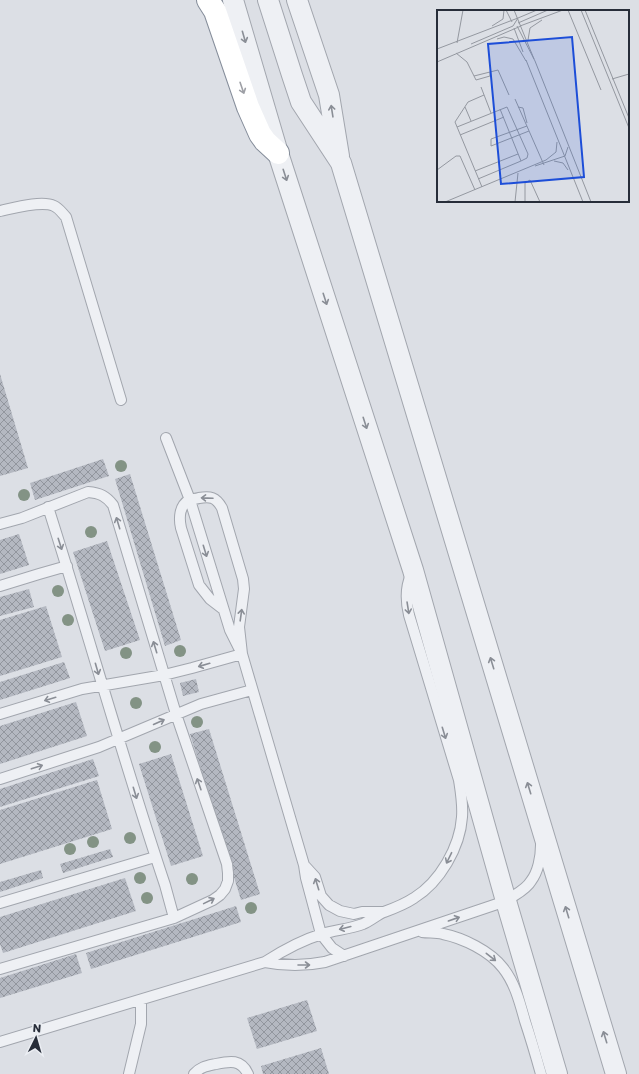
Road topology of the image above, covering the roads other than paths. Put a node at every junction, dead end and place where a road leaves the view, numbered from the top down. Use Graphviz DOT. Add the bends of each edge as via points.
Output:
graph roads {
  1 [pos="208,0"];
  2 [pos="233,0"];
  3 [pos="268,0"];
  4 [pos="297,0"];
  5 [pos="308,0"];
  6 [pos="312,47"];
  7 [pos="278,153"];
  8 [pos="341,164"];
  9 [pos="0,211"];
  10 [pos="121,400"];
  11 [pos="166,438"];
  12 [pos="190,500"];
  13 [pos="48,507"];
  14 [pos="0,524"];
  15 [pos="67,566"];
  16 [pos="413,570"];
  17 [pos="0,586"];
  18 [pos="223,609"];
  19 [pos="242,654"];
  20 [pos="164,675"];
  21 [pos="102,686"];
  22 [pos="252,690"];
  23 [pos="0,714"];
  24 [pos="176,714"];
  25 [pos="119,739"];
  26 [pos="0,779"];
  27 [pos="541,826"];
  28 [pos="155,857"];
  29 [pos="304,865"];
  30 [pos="506,901"];
  31 [pos="0,903"];
  32 [pos="383,912"];
  33 [pos="174,918"];
  34 [pos="416,932"];
  35 [pos="321,934"];
  36 [pos="344,956"];
  37 [pos="265,962"];
  38 [pos="0,969"];
  39 [pos="141,1000"];
  40 [pos="0,1042"];
  41 [pos="129,1074"];
  42 [pos="194,1074"];
  43 [pos="248,1074"];
  44 [pos="541,1074"];
  45 [pos="557,1074"];
  46 [pos="616,1074"];
  1 -- 7 [label="highway, one-way" via="215,11 260,134"];
  2 -- 7 [label="street, one-way"];
  3 -- 8 [label="street" via="301,102"];
  4 -- 6 [label="street"];
  5 -- 6 [label="street"];
  8 -- 6 [label="street, one-way" via="329,95"];
  7 -- 16 [label="street, one-way"];
  27 -- 8 [label="street, one-way"];
  9 -- 10 [label="lane" via="47,203 55,206 66,217"];
  11 -- 12 [label="lane"];
  12 -- 18 [label="lane, one-way"];
  12 -- 18 [label="lane" via="180,513 181,528 199,585 210,599"];
  19 -- 12 [label="lane, one-way" via="239,627 243,579 222,508 215,499 207,497"];
  13 -- 14 [label="lane"];
  13 -- 15 [label="lane, one-way"];
  20 -- 13 [label="lane, one-way" via="108,500 102,495 88,492"];
  15 -- 17 [label="lane"];
  15 -- 21 [label="lane, one-way"];
  16 -- 30 [label="street"];
  16 -- 32 [label="lane, one-way" via="407,588 407,606 459,780 462,818 449,860 430,885 415,898"];
  18 -- 19 [label="lane"];
  19 -- 20 [label="lane, one-way"];
  19 -- 22 [label="lane"];
  20 -- 21 [label="lane"];
  20 -- 24 [label="lane"];
  21 -- 23 [label="lane, one-way" via="82,689"];
  21 -- 25 [label="lane"];
  22 -- 24 [label="lane" via="201,704"];
  22 -- 29 [label="lane"];
  25 -- 24 [label="lane, one-way"];
  33 -- 24 [label="lane, one-way" via="213,900 225,889 228,881 224,857"];
  26 -- 25 [label="lane, one-way"];
  25 -- 28 [label="lane, one-way"];
  27 -- 30 [label="lane" via="541,856 531,882"];
  46 -- 27 [label="street, one-way"];
  28 -- 31 [label="lane"];
  28 -- 33 [label="lane"];
  32 -- 29 [label="lane, one-way" via="340,912 321,896 315,877"];
  29 -- 35 [label="lane"];
  34 -- 30 [label="lane, one-way"];
  30 -- 45 [label="street"];
  32 -- 35 [label="lane, one-way" via="363,924"];
  33 -- 38 [label="lane"];
  34 -- 36 [label="lane"];
  34 -- 44 [label="lane, one-way" via="441,933 456,937 474,945 503,967 517,993"];
  35 -- 36 [label="lane" via="332,948"];
  35 -- 37 [label="lane" via="280,952"];
  37 -- 36 [label="lane, one-way" via="279,965 312,965"];
  37 -- 39 [label="lane"];
  39 -- 40 [label="lane"];
  39 -- 41 [label="lane" via="141,1024"];
  42 -- 43 [label="lane" via="202,1067 228,1061 240,1064"];
}
